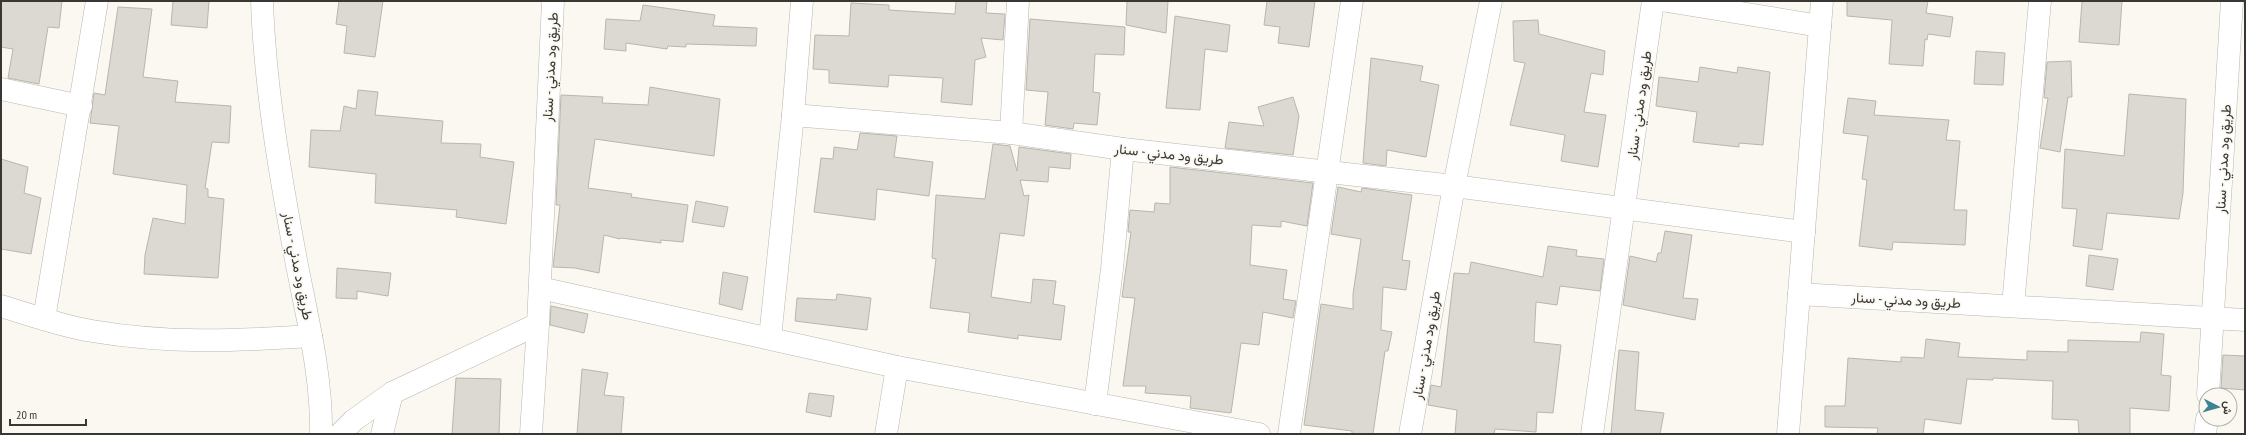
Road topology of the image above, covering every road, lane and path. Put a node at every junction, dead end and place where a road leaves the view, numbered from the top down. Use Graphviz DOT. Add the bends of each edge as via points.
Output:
graph roads {
  1 [pos="97,1"];
  2 [pos="262,1"];
  3 [pos="553,1"];
  4 [pos="802,1"];
  5 [pos="1018,1"];
  6 [pos="1352,1"];
  7 [pos="1491,1"];
  8 [pos="1653,1"];
  9 [pos="1667,1"];
  10 [pos="1822,1"];
  11 [pos="2040,1"];
  12 [pos="2232,1"];
  13 [pos="1820,26"];
  14 [pos="1,89"];
  15 [pos="81,106"];
  16 [pos="793,115"];
  17 [pos="1010,133"];
  18 [pos="1123,149"];
  19 [pos="1327,172"];
  20 [pos="1454,186"];
  21 [pos="1625,209"];
  22 [pos="1804,232"];
  23 [pos="540,288"];
  24 [pos="1799,294"];
  25 [pos="1,306"];
  26 [pos="2013,306"];
  27 [pos="2213,317"];
  28 [pos="44,319"];
  29 [pos="2245,320"];
  30 [pos="538,324"];
  31 [pos="311,336"];
  32 [pos="770,338"];
  33 [pos="897,367"];
  34 [pos="2209,387"];
  35 [pos="392,393"];
  36 [pos="1095,404"];
  37 [pos="320,434"];
  38 [pos="340,434"];
  39 [pos="382,434"];
  40 [pos="531,434"];
  41 [pos="886,434"];
  42 [pos="1258,434"];
  43 [pos="1289,434"];
  44 [pos="1410,434"];
  45 [pos="1592,434"];
  46 [pos="1788,434"];
  1 -- 15 [label="street"];
  2 -- 31 [label="street, طريق ود مدني - سنار" via="263,32 277,154"];
  3 -- 23 [label="street, طريق ود مدني - سنار"];
  4 -- 16 [label="street"];
  5 -- 17 [label="street"];
  6 -- 19 [label="street"];
  7 -- 20 [label="street, طريق ود مدني - سنار"];
  8 -- 21 [label="street, طريق ود مدني - سنار"];
  9 -- 13 [label="street"];
  10 -- 13 [label="street"];
  11 -- 26 [label="street"];
  12 -- 27 [label="street, طريق ود مدني - سنار"];
  13 -- 22 [label="street"];
  14 -- 15 [label="street"];
  15 -- 28 [label="street"];
  16 -- 17 [label="street, طريق ود مدني - سنار"];
  16 -- 32 [label="street"];
  17 -- 18 [label="street, طريق ود مدني - سنار"];
  18 -- 19 [label="street, طريق ود مدني - سنار"];
  18 -- 36 [label="street" via="1112,269"];
  19 -- 20 [label="street, طريق ود مدني - سنار"];
  19 -- 43 [label="street"];
  20 -- 21 [label="street, طريق ود مدني - سنار"];
  20 -- 44 [label="street, طريق ود مدني - سنار"];
  21 -- 22 [label="street, طريق ود مدني - سنار"];
  21 -- 45 [label="street, طريق ود مدني - سنار"];
  22 -- 24 [label="street"];
  23 -- 30 [label="street, طريق ود مدني - سنار"];
  23 -- 32 [label="street"];
  24 -- 26 [label="street, طريق ود مدني - سنار"];
  24 -- 46 [label="street"];
  25 -- 28 [label="street, طريق ود مدني - سنار"];
  26 -- 27 [label="street, طريق ود مدني - سنار"];
  27 -- 29 [label="street, طريق ود مدني - سنار"];
  27 -- 34 [label="street, طريق ود مدني - سنار"];
  28 -- 31 [label="street, طريق ود مدني - سنار" via="91,331 167,341 230,341"];
  30 -- 35 [label="street"];
  30 -- 40 [label="street, طريق ود مدني - سنار"];
  31 -- 37 [label="street" via="319,382"];
  32 -- 33 [label="street"];
  33 -- 36 [label="street"];
  33 -- 41 [label="street"];
  35 -- 38 [label="street" via="354,420"];
  35 -- 39 [label="street"];
  36 -- 42 [label="street"];
}
